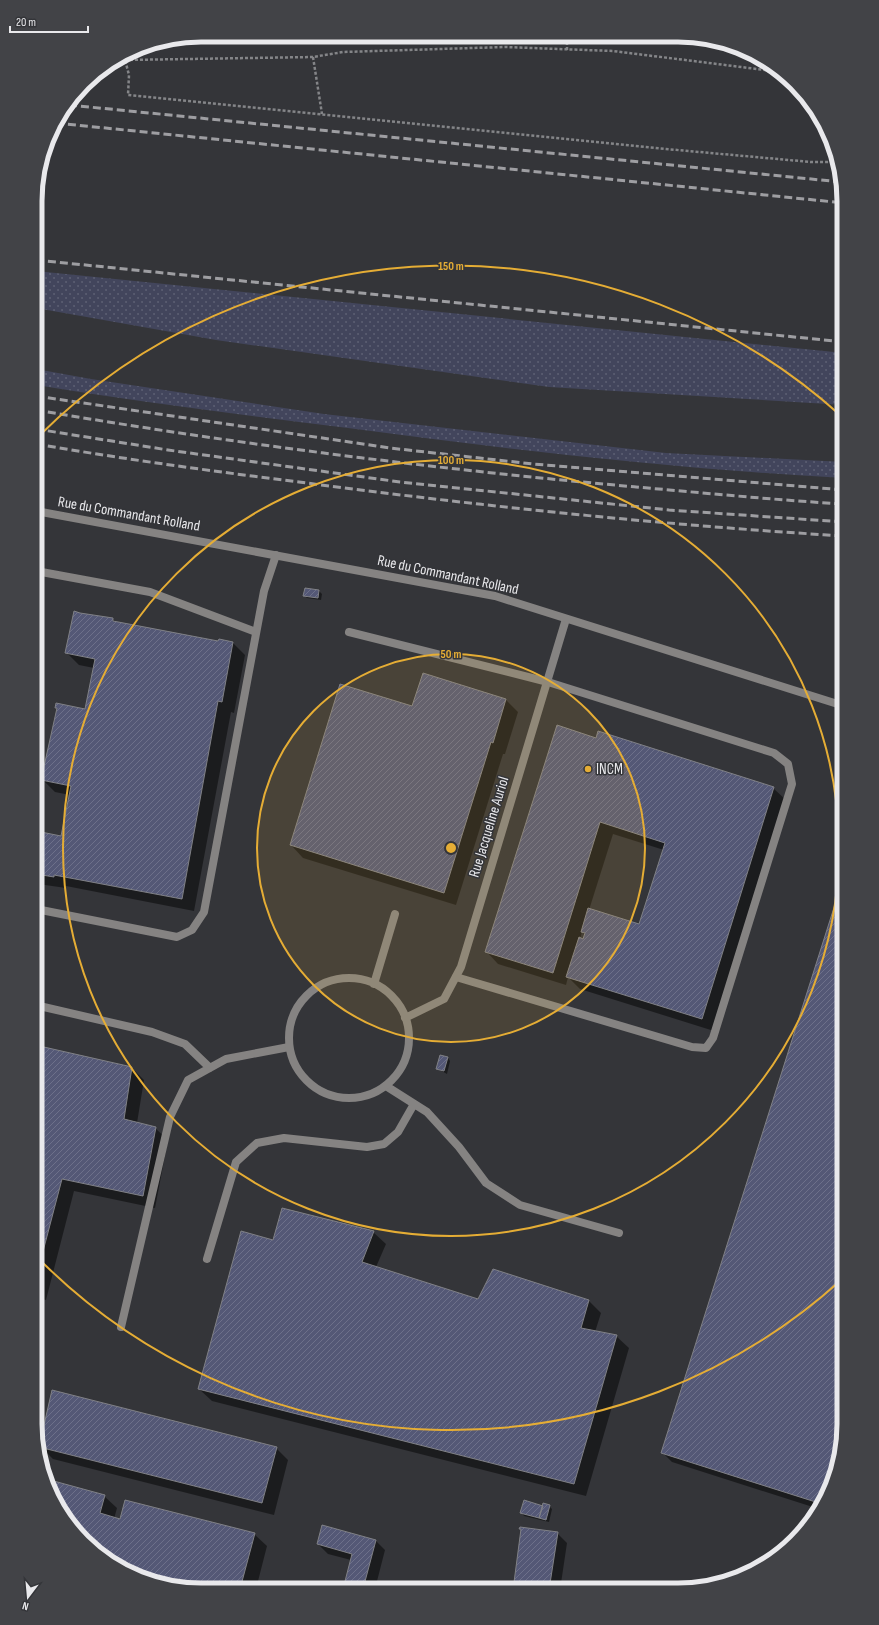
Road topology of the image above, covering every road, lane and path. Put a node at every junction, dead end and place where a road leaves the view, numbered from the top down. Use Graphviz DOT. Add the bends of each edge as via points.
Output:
graph roads {
  1 [pos="567,42"];
  2 [pos="567,50"];
  3 [pos="313,58"];
  4 [pos="125,60"];
  5 [pos="127,60"];
  6 [pos="768,70"];
  7 [pos="322,114"];
  8 [pos="832,162"];
  9 [pos="42,512"];
  10 [pos="276,555"];
  11 [pos="42,572"];
  12 [pos="566,619"];
  13 [pos="256,632"];
  14 [pos="349,632"];
  15 [pos="548,682"];
  16 [pos="837,704"];
  17 [pos="42,910"];
  18 [pos="395,914"];
  19 [pos="456,977"];
  20 [pos="374,984"];
  21 [pos="42,1006"];
  22 [pos="405,1018"];
  23 [pos="289,1047"];
  24 [pos="210,1068"];
  25 [pos="386,1086"];
  26 [pos="414,1104"];
  27 [pos="619,1233"];
  28 [pos="208,1259"];
  29 [pos="121,1327"];
  1 -- 2 [label="path"];
  2 -- 3 [label="path" via="505,47 343,52"];
  2 -- 6 [label="path" via="620,52"];
  3 -- 5 [label="path"];
  3 -- 7 [label="path"];
  4 -- 7 [label="path" via="129,75 128,95"];
  7 -- 8 [label="path" via="666,149"];
  9 -- 10 [label="street, Rue du Commandant Rolland"];
  10 -- 12 [label="street, Rue du Commandant Rolland" via="495,596"];
  10 -- 13 [label="street" via="264,591"];
  11 -- 13 [label="street" via="150,592"];
  12 -- 15 [label="street, Rue Jacqueline Auriol"];
  12 -- 16 [label="street, Rue du Commandant Rolland"];
  13 -- 17 [label="street" via="204,912 192,930 176,936"];
  14 -- 15 [label="street"];
  15 -- 19 [label="street, Rue Jacqueline Auriol"];
  15 -- 19 [label="street" via="774,753 788,764 792,784 713,1038 706,1048 692,1047"];
  18 -- 20 [label="street"];
  19 -- 22 [label="street, Rue Jacqueline Auriol" via="444,999"];
  20 -- 22 [label="street" via="395,999"];
  20 -- 23 [label="street" via="353,978 337,979 322,984 309,993 299,1004 293,1017"];
  21 -- 24 [label="street" via="152,1032 185,1044"];
  22 -- 25 [label="street" via="409,1044 405,1060"];
  23 -- 24 [label="street" via="226,1059"];
  23 -- 25 [label="street" via="300,1074 323,1093 339,1098 355,1098 372,1094"];
  24 -- 29 [label="street" via="188,1080 170,1117"];
  25 -- 26 [label="street"];
  26 -- 27 [label="street" via="427,1112 459,1147 486,1183 520,1205"];
  26 -- 28 [label="street" via="398,1132 384,1144 367,1147 284,1138 257,1143 236,1162"];
}
